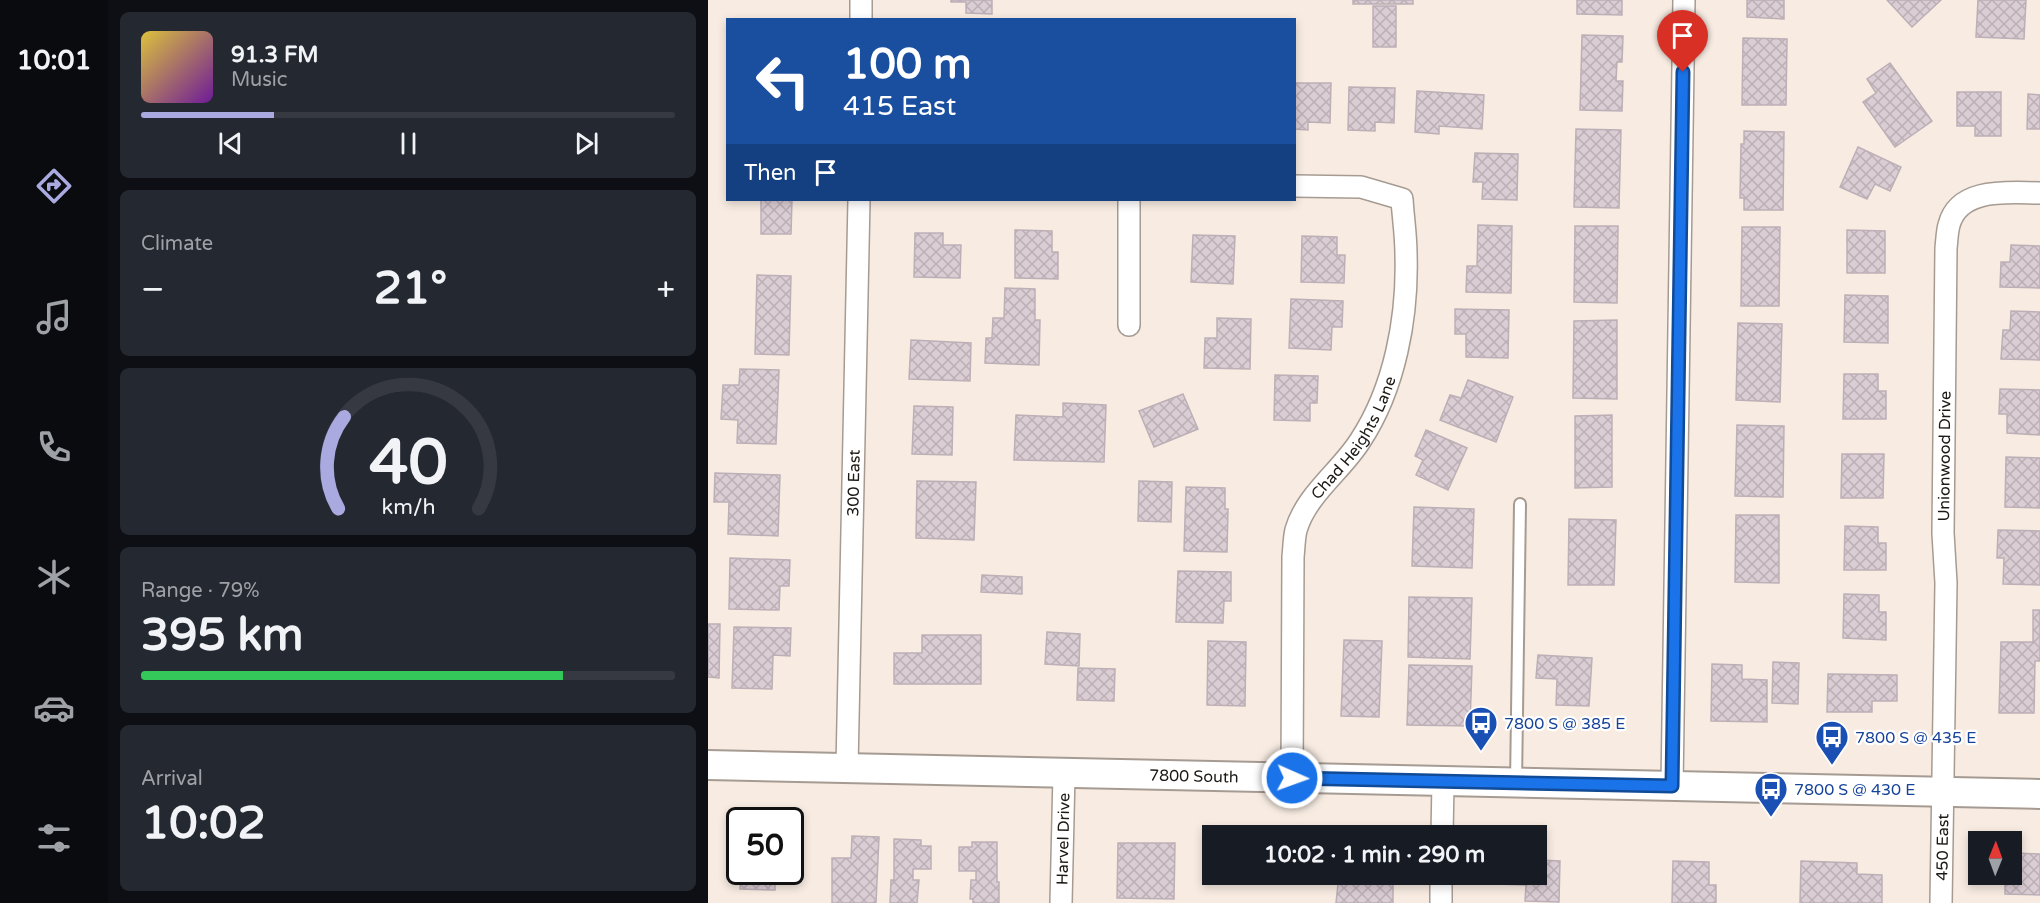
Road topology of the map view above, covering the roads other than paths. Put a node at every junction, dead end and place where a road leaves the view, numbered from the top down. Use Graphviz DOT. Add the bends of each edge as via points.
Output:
graph roads {
  1 [pos="861,0"];
  2 [pos="1684,0"];
  3 [pos="861,18"];
  4 [pos="1296,186"];
  5 [pos="2040,193"];
  6 [pos="859,201"];
  7 [pos="1129,201"];
  8 [pos="1129,325"];
  9 [pos="1520,504"];
  10 [pos="708,765"];
  11 [pos="847,767"];
  12 [pos="1064,774"];
  13 [pos="1292,778"];
  14 [pos="1443,782"];
  15 [pos="1516,783"];
  16 [pos="1672,786"];
  17 [pos="1943,791"];
  18 [pos="2040,794"];
  19 [pos="1442,825"];
  20 [pos="1441,885"];
  21 [pos="1061,903"];
  22 [pos="1441,903"];
  23 [pos="1941,903"];
  1 -- 3 [label="street"];
  2 -- 16 [label="street"];
  4 -- 13 [label="street, Chad Heights Lane" via="1361,187 1402,199 1406,254 1396,352 1382,399 1360,441 1305,510 1296,530"];
  5 -- 17 [label="street, Unionwood Drive" via="1981,195 1962,204 1950,222 1946,248"];
  6 -- 11 [label="street, 300 East"];
  7 -- 8 [label="street"];
  9 -- 15 [label="lane"];
  10 -- 11 [label="main road, 7800 South"];
  11 -- 12 [label="main road, 7800 South"];
  12 -- 13 [label="main road, 7800 South"];
  12 -- 21 [label="street, Harvel Drive"];
  13 -- 14 [label="main road, 7800 South"];
  14 -- 15 [label="main road, 7800 South"];
  14 -- 19 [label="street"];
  15 -- 16 [label="main road, 7800 South"];
  16 -- 17 [label="main road, 7800 South"];
  17 -- 18 [label="main road, 7800 South"];
  17 -- 23 [label="street, 450 East"];
  20 -- 22 [label="street"];
}
